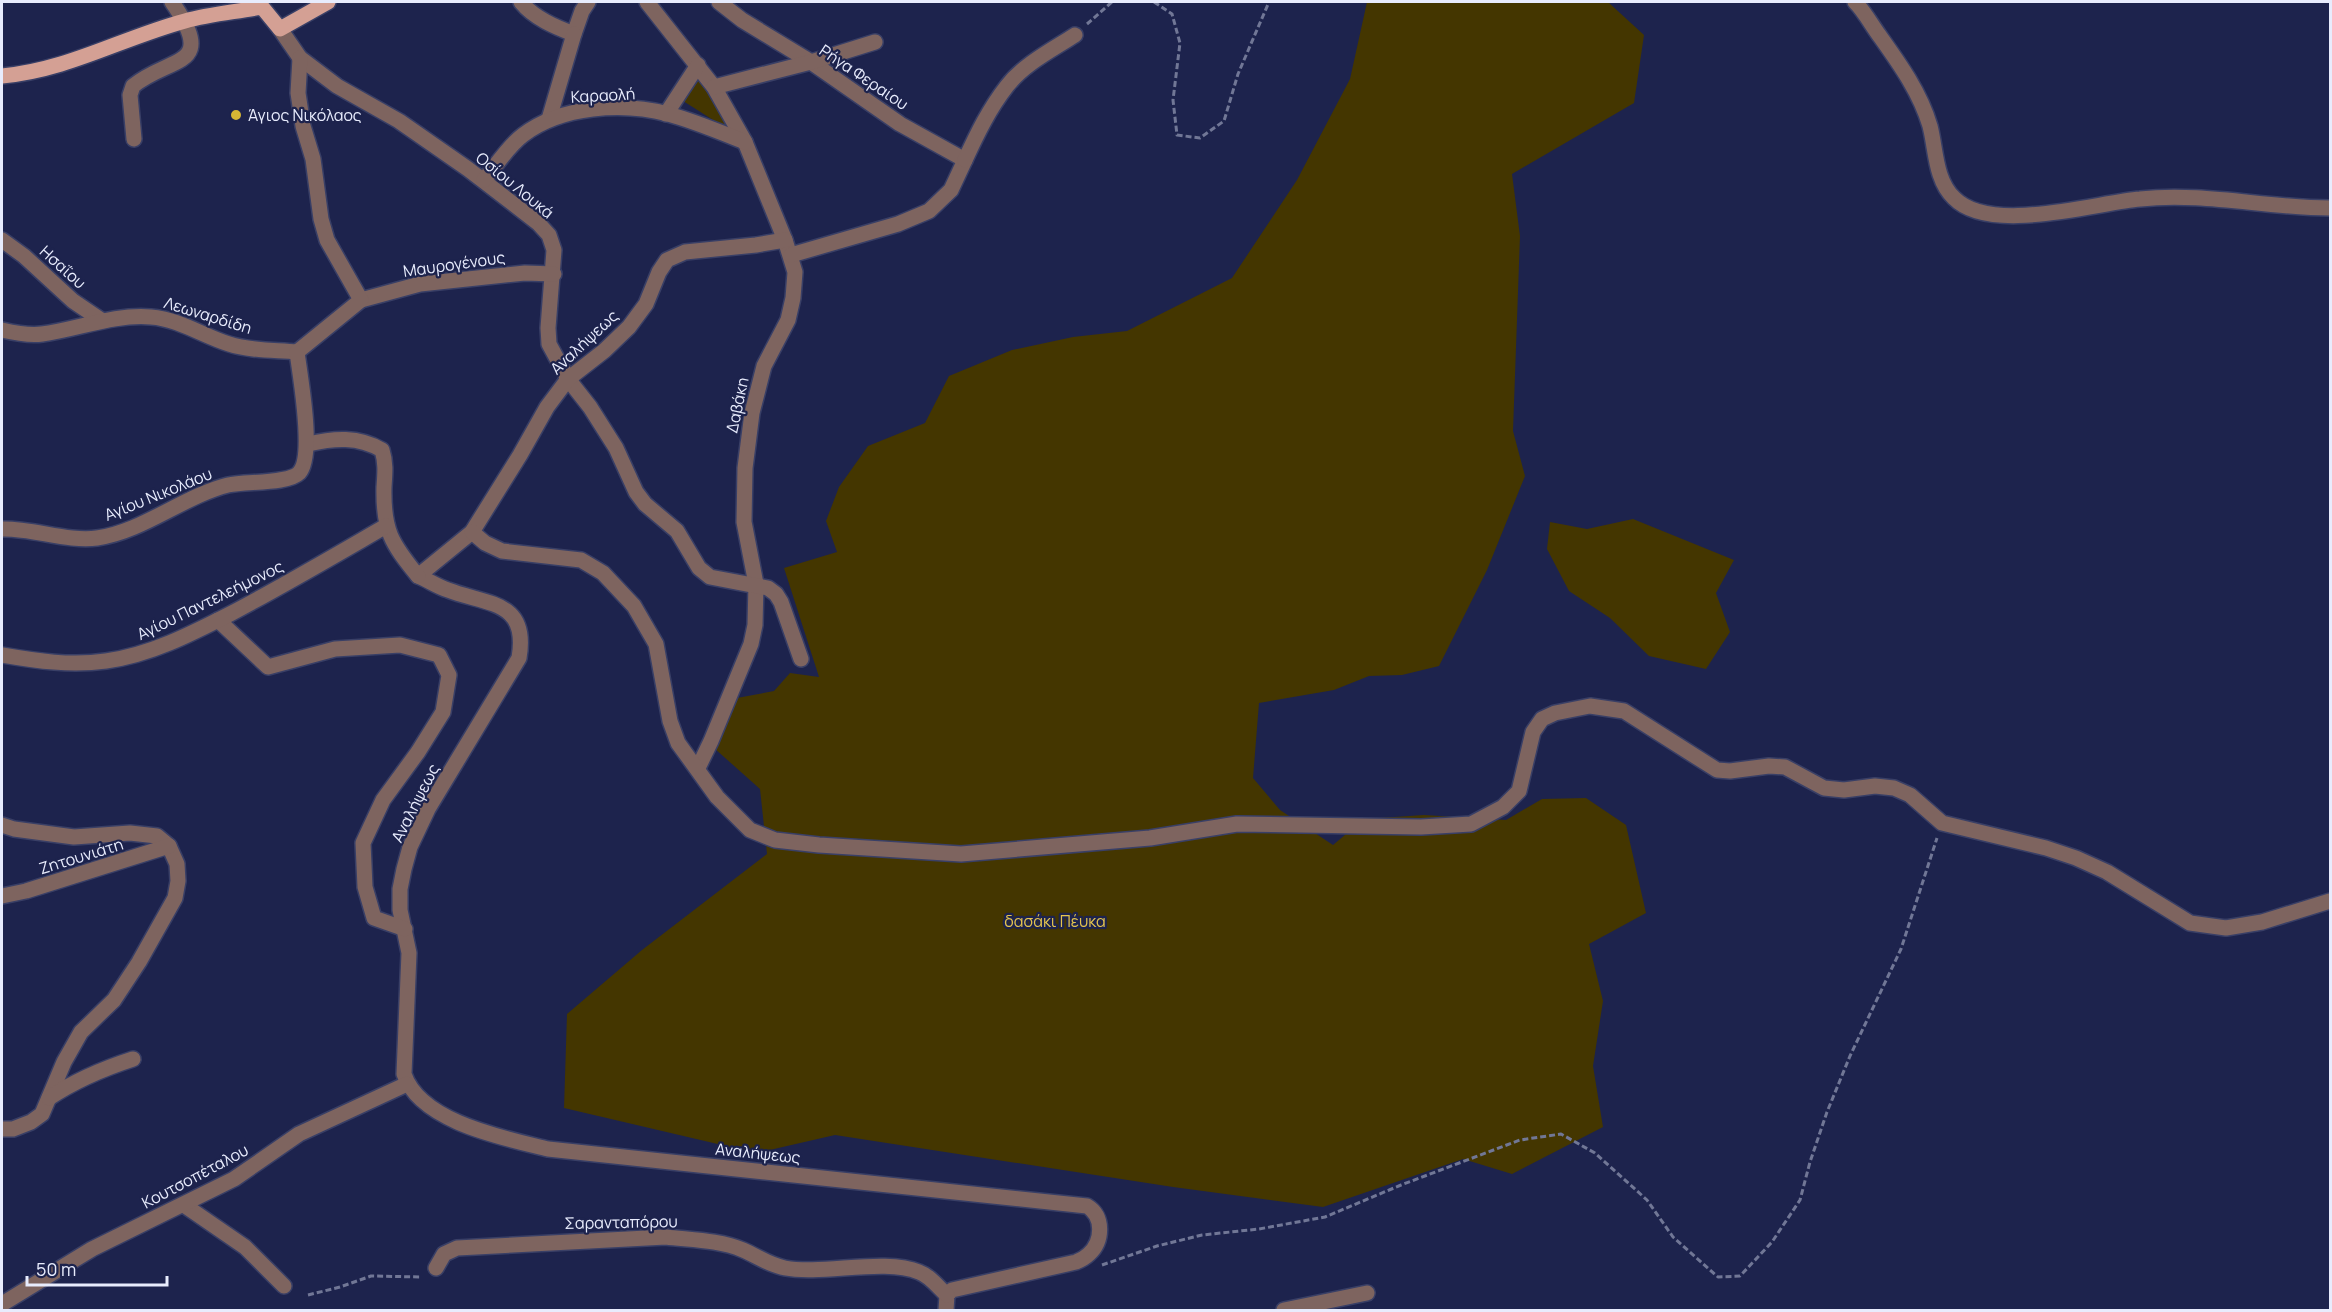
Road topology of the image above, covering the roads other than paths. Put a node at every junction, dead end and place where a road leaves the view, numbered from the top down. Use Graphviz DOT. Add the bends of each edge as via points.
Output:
graph roads {
  1 [pos="172,2"];
  2 [pos="328,2"];
  3 [pos="521,2"];
  4 [pos="588,2"];
  5 [pos="647,2"];
  6 [pos="719,2"];
  7 [pos="1855,2"];
  8 [pos="260,4"];
  9 [pos="185,20"];
  10 [pos="280,29"];
  11 [pos="574,34"];
  12 [pos="1075,35"];
  13 [pos="875,42"];
  14 [pos="300,58"];
  15 [pos="811,63"];
  16 [pos="698,65"];
  17 [pos="2,76"];
  18 [pos="714,87"];
  19 [pos="666,114"];
  20 [pos="549,119"];
  21 [pos="134,139"];
  22 [pos="745,142"];
  23 [pos="965,160"];
  24 [pos="484,180"];
  25 [pos="2331,208"];
  26 [pos="2,240"];
  27 [pos="785,240"];
  28 [pos="791,255"];
  29 [pos="554,274"];
  30 [pos="361,300"];
  31 [pos="101,320"];
  32 [pos="2,330"];
  33 [pos="297,352"];
  34 [pos="568,379"];
  35 [pos="308,444"];
  36 [pos="386,526"];
  37 [pos="2,529"];
  38 [pos="472,532"];
  39 [pos="418,576"];
  40 [pos="756,584"];
  41 [pos="218,620"];
  42 [pos="2,655"];
  43 [pos="801,659"];
  44 [pos="698,768"];
  45 [pos="2,825"];
  46 [pos="169,846"];
  47 [pos="2,896"];
  48 [pos="2331,901"];
  49 [pos="405,929"];
  50 [pos="133,1059"];
  51 [pos="407,1084"];
  52 [pos="48,1098"];
  53 [pos="2,1129"];
  54 [pos="184,1205"];
  55 [pos="436,1268"];
  56 [pos="284,1286"];
  57 [pos="1367,1293"];
  58 [pos="946,1303"];
  59 [pos="2,1304"];
  60 [pos="1284,1311"];
  1 -- 9 [label="street"];
  2 -- 10 [label="main road"];
  3 -- 11 [label="street" via="551,25"];
  4 -- 11 [label="street"];
  5 -- 16 [label="street"];
  6 -- 15 [label="street, Ρήγα Φεραίου"];
  7 -- 25 [label="street" via="1907,75 1929,125 1940,175 1953,198 1973,212 2071,212 2140,199 2191,198"];
  8 -- 9 [label="main road"];
  8 -- 10 [label="main road"];
  9 -- 17 [label="main road" via="68,63"];
  9 -- 21 [label="street" via="191,43 186,57 133,86 130,95"];
  10 -- 14 [label="street, Οσίου Λουκά"];
  11 -- 20 [label="street"];
  12 -- 23 [label="street" via="1033,62 1008,85 981,125"];
  13 -- 15 [label="street"];
  14 -- 24 [label="street, Οσίου Λουκά"];
  14 -- 30 [label="street" via="298,93 321,219 327,240"];
  15 -- 18 [label="street"];
  15 -- 23 [label="street, Ρήγα Φεραίου" via="900,124"];
  16 -- 18 [label="street"];
  16 -- 19 [label="street"];
  18 -- 22 [label="street"];
  19 -- 20 [label="street, Καραολή" via="626,109 582,111"];
  19 -- 22 [label="street, Καραολή"];
  20 -- 24 [label="street, Καραολή" via="521,136"];
  22 -- 27 [label="street"];
  23 -- 28 [label="street" via="951,190 929,211 848,240"];
  24 -- 29 [label="street, Οσίου Λουκά" via="549,235 554,250"];
  26 -- 31 [label="street, Ησαΐου"];
  27 -- 28 [label="street, Δαβάκη"];
  27 -- 34 [label="street, Αναλήψεως" via="685,252 667,260 646,304 629,327"];
  28 -- 40 [label="street, Δαβάκη" via="795,272 793,298 788,320 764,366 752,413 745,468 744,522"];
  29 -- 30 [label="street, Μαυρογένους" via="525,273 420,284"];
  29 -- 34 [label="street, Οσίου Λουκά" via="549,344"];
  30 -- 33 [label="street"];
  31 -- 32 [label="street, Λεωναρδίδη" via="41,334"];
  31 -- 33 [label="street, Λεωναρδίδη" via="150,316 229,344"];
  33 -- 35 [label="street, Αγίου Νικολάου"];
  34 -- 38 [label="street, Αναλήψεως"];
  34 -- 40 [label="street, Οσίου Λουκά" via="616,448 636,492 677,531 699,568 710,577"];
  35 -- 36 [label="street" via="331,439 357,440 382,450 386,462"];
  35 -- 37 [label="street, Αγίου Νικολάου" via="303,467 288,479 227,485 97,538"];
  36 -- 39 [label="street" via="399,553"];
  36 -- 41 [label="street, Αγίου Παντελεήμονος"];
  38 -- 39 [label="street, Αναλήψεως"];
  38 -- 44 [label="street" via="502,551 581,560 603,573 634,606 656,644 670,721 678,743"];
  39 -- 49 [label="street, Αναλήψεως" via="448,591 484,600 510,612 521,644 519,658 428,809 410,847 400,889"];
  40 -- 43 [label="street" via="768,588 781,602"];
  40 -- 44 [label="street, Δαβάκη" via="751,644"];
  41 -- 42 [label="street, Αγίου Παντελεήμονος" via="141,654 105,661 62,664"];
  41 -- 49 [label="street" via="268,667 335,649 400,645 439,655 449,675 443,712 383,800 363,843 365,887 374,918"];
  44 -- 48 [label="street" via="717,797 750,830 775,840 819,845 961,854 1150,838 1238,824 1471,824 1503,807 1519,791 1533,732 1542,719 1590,706 1624,711 1717,770 1785,767 1824,788 1894,788 1910,795 1942,823 2076,858 2190,923 2226,928 2262,922"];
  45 -- 46 [label="street" via="74,837 146,834 157,836"];
  46 -- 47 [label="street, Ζητουνιάτη"];
  46 -- 52 [label="street" via="177,864 175,898 114,1000 81,1032"];
  49 -- 51 [label="street, Αναλήψεως" via="409,953 403,1056"];
  50 -- 52 [label="street" via="73,1082"];
  51 -- 54 [label="street, Κουτσοπέταλου" via="299,1134 234,1179"];
  51 -- 58 [label="street, Αναλήψεως" via="418,1098 468,1126 548,1149 1087,1206 1098,1216 1098,1236 1091,1253 1076,1262 952,1290"];
  52 -- 53 [label="street" via="42,1114 31,1122"];
  54 -- 56 [label="street" via="245,1247"];
  54 -- 59 [label="street, Κουτσοπέταλου" via="92,1249"];
  55 -- 58 [label="street, Σαρανταπόρου" via="444,1254 457,1248 666,1237 742,1250 785,1268 891,1267 918,1272 933,1281"];
  57 -- 60 [label="street"];
}
